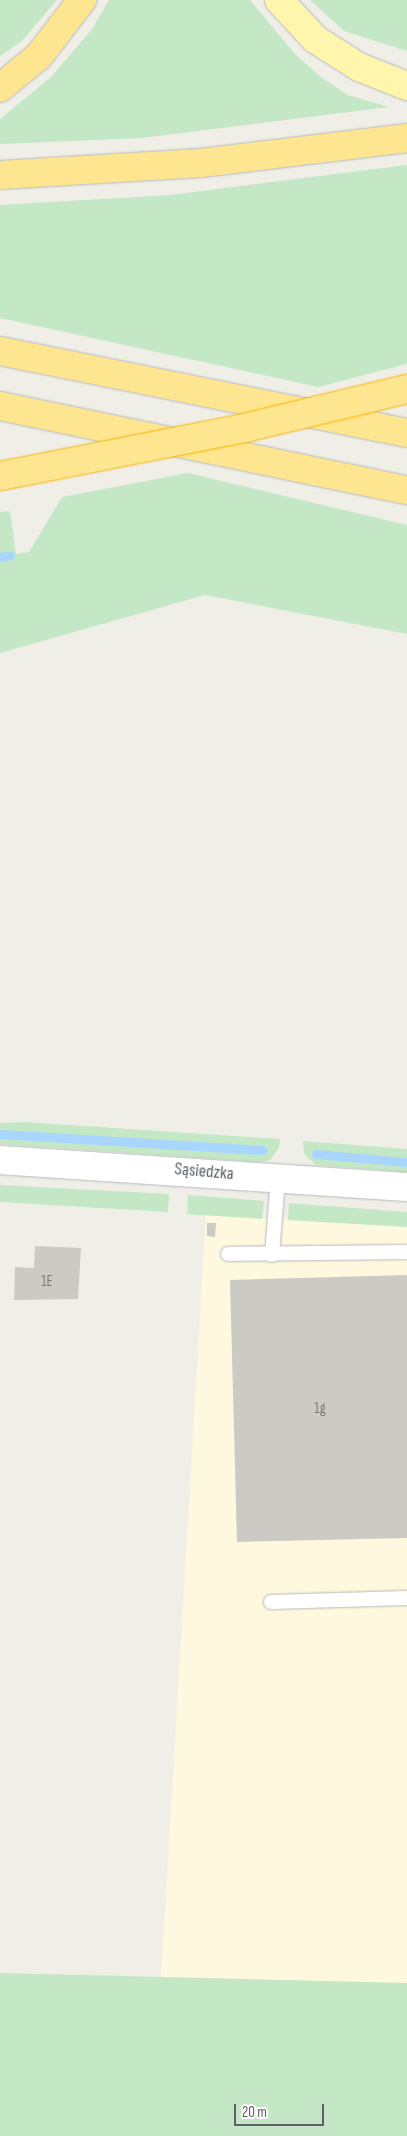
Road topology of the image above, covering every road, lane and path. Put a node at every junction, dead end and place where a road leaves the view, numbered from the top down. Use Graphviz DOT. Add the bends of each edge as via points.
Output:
graph roads {
  1 [pos="82,0"];
  2 [pos="279,0"];
  3 [pos="407,86"];
  4 [pos="0,88"];
  5 [pos="407,138"];
  6 [pos="0,175"];
  7 [pos="0,351"];
  8 [pos="407,389"];
  9 [pos="0,406"];
  10 [pos="407,433"];
  11 [pos="0,476"];
  12 [pos="407,490"];
  13 [pos="0,1160"];
  14 [pos="278,1178"];
  15 [pos="407,1187"];
  16 [pos="407,1252"];
  17 [pos="228,1254"];
  18 [pos="272,1255"];
  19 [pos="407,1598"];
  20 [pos="271,1602"];
  1 -- 4 [label="highway" via="39,56"];
  2 -- 3 [label="main road" via="315,39 359,67"];
  5 -- 6 [label="highway" via="201,163"];
  7 -- 10 [label="highway"];
  8 -- 11 [label="highway, bridge" via="244,428"];
  9 -- 12 [label="highway"];
  13 -- 14 [label="street, Sąsiedzka"];
  14 -- 15 [label="street, Sąsiedzka"];
  14 -- 18 [label="lane"];
  16 -- 18 [label="lane"];
  17 -- 18 [label="lane"];
  19 -- 20 [label="lane"];
}
